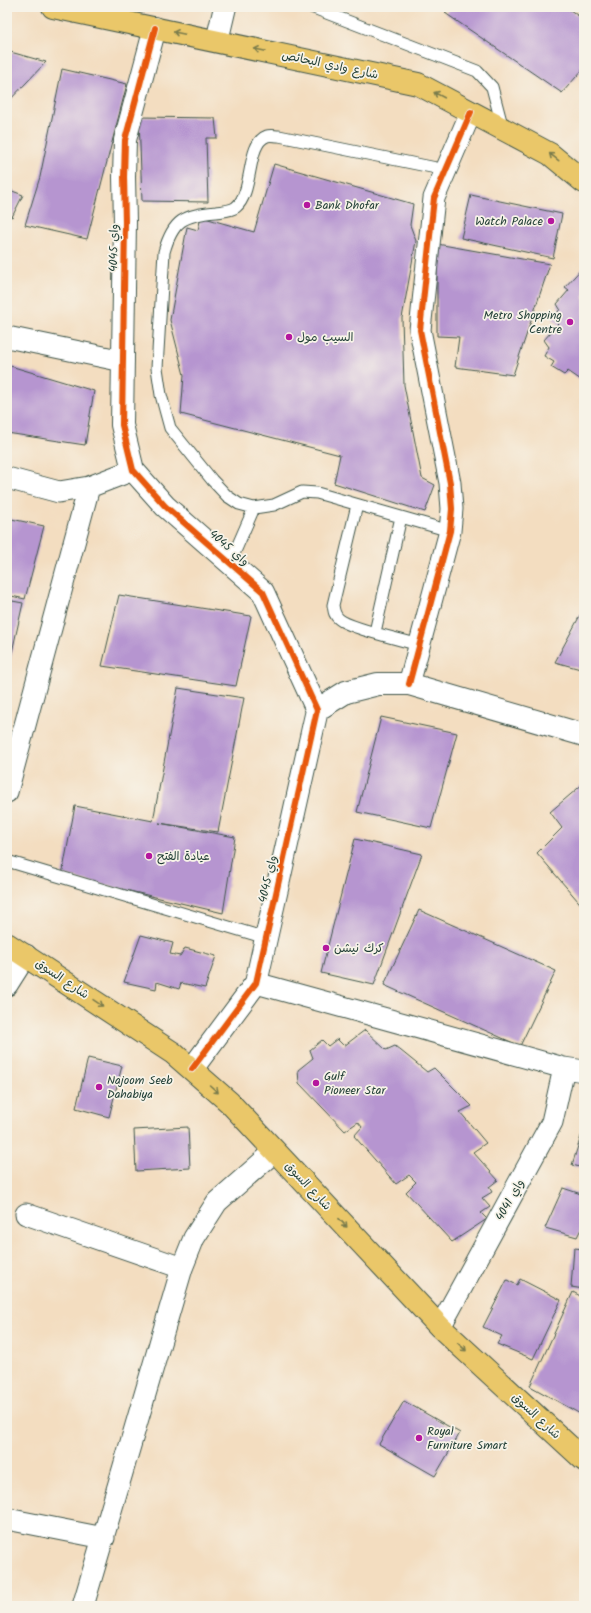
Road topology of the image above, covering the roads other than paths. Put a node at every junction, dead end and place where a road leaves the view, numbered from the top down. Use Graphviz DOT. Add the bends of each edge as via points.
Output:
graph roads {
  1 [pos="53,7"];
  2 [pos="225,7"];
  3 [pos="311,7"];
  4 [pos="155,28"];
  5 [pos="217,41"];
  6 [pos="471,112"];
  7 [pos="503,129"];
  8 [pos="446,170"];
  9 [pos="584,182"];
  10 [pos="7,337"];
  11 [pos="123,361"];
  12 [pos="133,470"];
  13 [pos="7,478"];
  14 [pos="89,487"];
  15 [pos="357,505"];
  16 [pos="254,508"];
  17 [pos="400,517"];
  18 [pos="450,531"];
  19 [pos="230,563"];
  20 [pos="376,632"];
  21 [pos="419,645"];
  22 [pos="409,684"];
  23 [pos="317,710"];
  24 [pos="584,735"];
  25 [pos="7,792"];
  26 [pos="7,861"];
  27 [pos="266,938"];
  28 [pos="7,944"];
  29 [pos="26,955"];
  30 [pos="256,983"];
  31 [pos="7,985"];
  32 [pos="564,1068"];
  33 [pos="192,1069"];
  34 [pos="584,1071"];
  35 [pos="275,1151"];
  36 [pos="26,1214"];
  37 [pos="182,1268"];
  38 [pos="440,1327"];
  39 [pos="584,1460"];
  40 [pos="7,1519"];
  41 [pos="104,1538"];
  42 [pos="83,1606"];
  1 -- 4 [label="main road, شارع وادي البحائص"];
  2 -- 5 [label="street"];
  3 -- 7 [label="lane" via="477,71 492,87"];
  5 -- 4 [label="main road, شارع وادي البحائص, one-way"];
  4 -- 11 [label="street, واي 4045" via="125,140"];
  6 -- 5 [label="main road, شارع وادي البحائص, one-way" via="418,84"];
  6 -- 7 [label="main road, شارع وادي البحائص"];
  6 -- 8 [label="street"];
  9 -- 7 [label="main road, شارع وادي البحائص, one-way" via="550,154"];
  8 -- 16 [label="lane" via="279,136 267,136 259,141 255,150 243,199 236,207 228,211 192,215 181,221 168,236 164,252 157,368 170,428 227,496 239,504"];
  8 -- 18 [label="street" via="434,198 420,330 450,482"];
  10 -- 11 [label="street"];
  11 -- 12 [label="street, واي 4045" via="122,425"];
  12 -- 14 [label="street"];
  12 -- 19 [label="street, واي 4045" via="165,506"];
  13 -- 14 [label="street" via="59,492"];
  14 -- 25 [label="street"];
  15 -- 16 [label="lane" via="317,493 302,492 274,505"];
  15 -- 17 [label="lane"];
  15 -- 20 [label="lane" via="333,605 334,614 340,620"];
  16 -- 19 [label="lane"];
  17 -- 18 [label="lane"];
  17 -- 20 [label="lane"];
  18 -- 21 [label="street"];
  19 -- 23 [label="street, واي 4045" via="263,592"];
  20 -- 21 [label="lane"];
  21 -- 22 [label="street"];
  22 -- 23 [label="street" via="378,684 346,692"];
  22 -- 24 [label="street"];
  23 -- 27 [label="street, واي 4045"];
  26 -- 27 [label="lane"];
  27 -- 30 [label="street, واي 4045"];
  28 -- 29 [label="main road, شارع السوق"];
  29 -- 31 [label="street"];
  29 -- 33 [label="main road, شارع السوق, one-way" via="173,1053"];
  30 -- 32 [label="street"];
  30 -- 33 [label="street, واي 4045"];
  32 -- 34 [label="street"];
  32 -- 38 [label="street, واي 4041" via="552,1122"];
  33 -- 35 [label="main road, شارع السوق, one-way" via="229,1102"];
  35 -- 37 [label="street" via="217,1202 194,1238"];
  35 -- 38 [label="main road, شارع السوق, one-way"];
  36 -- 37 [label="street"];
  37 -- 41 [label="street"];
  38 -- 39 [label="main road, شارع السوق, one-way"];
  40 -- 41 [label="street"];
  41 -- 42 [label="street"];
}
